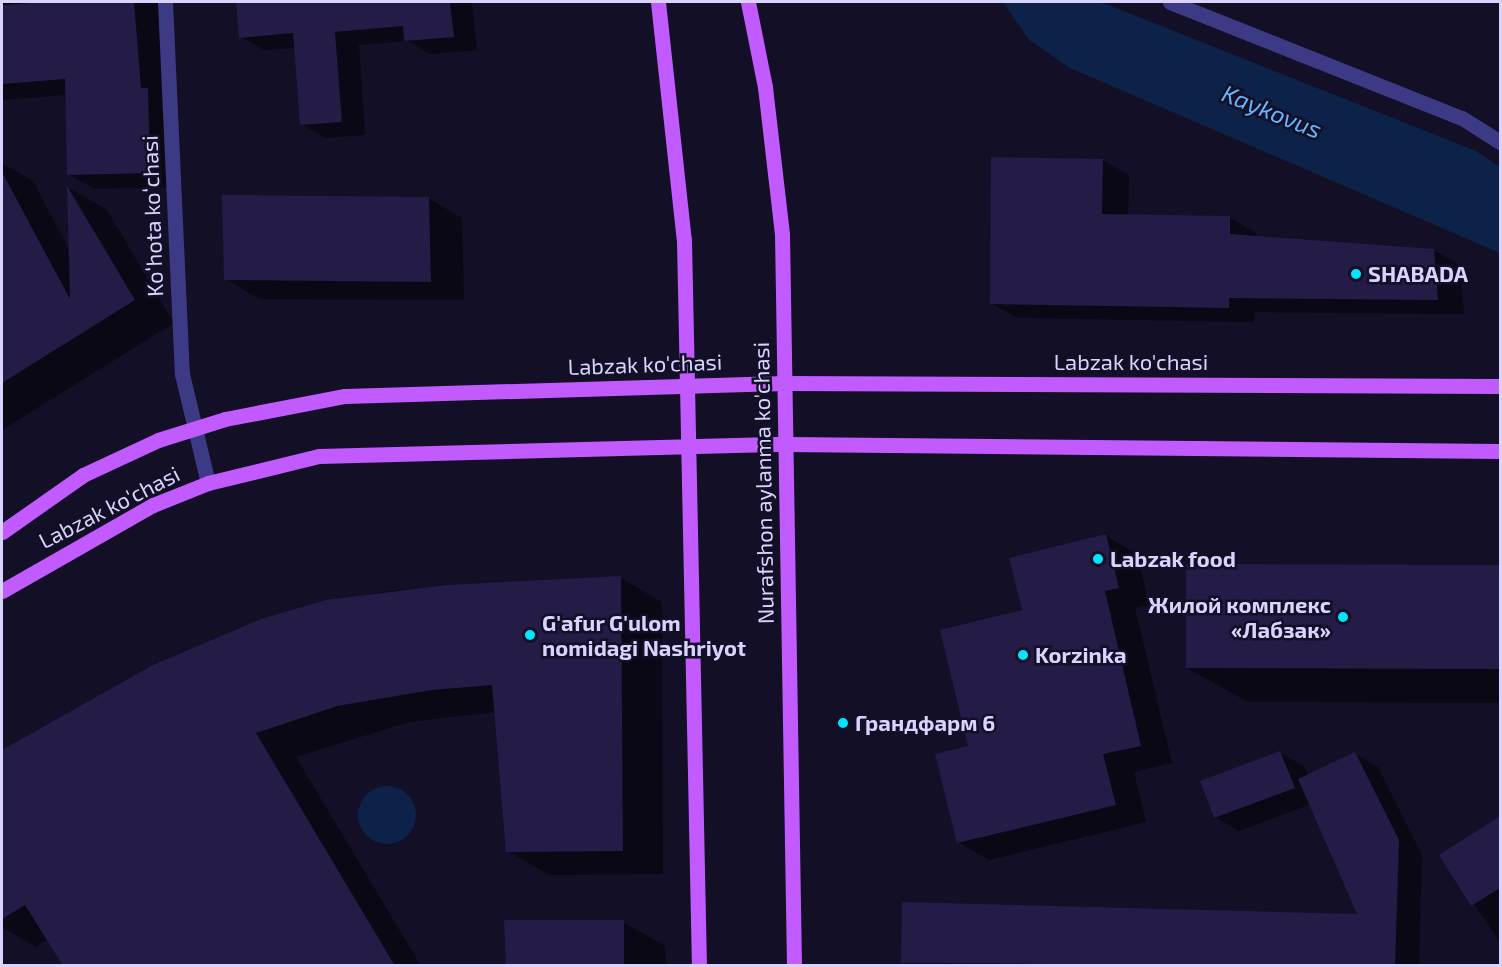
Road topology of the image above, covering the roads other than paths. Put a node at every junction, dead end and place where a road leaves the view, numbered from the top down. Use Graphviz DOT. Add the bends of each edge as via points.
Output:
graph roads {
  1 [pos="165,2"];
  2 [pos="658,2"];
  3 [pos="748,2"];
  4 [pos="1170,2"];
  5 [pos="1500,142"];
  6 [pos="784,384"];
  7 [pos="687,386"];
  8 [pos="1500,386"];
  9 [pos="192,428"];
  10 [pos="785,444"];
  11 [pos="688,445"];
  12 [pos="1500,451"];
  13 [pos="208,483"];
  14 [pos="2,532"];
  15 [pos="2,591"];
  16 [pos="699,966"];
  17 [pos="794,966"];
  1 -- 9 [label="street, Koʻhota koʻchasi" via="182,374"];
  2 -- 7 [label="main road" via="684,240"];
  3 -- 6 [label="main road, Nurafshon aylanma ko'chasi" via="765,87 782,234"];
  4 -- 5 [label="street" via="1462,118"];
  6 -- 7 [label="main road, Labzak ko'chasi"];
  6 -- 8 [label="main road, Labzak ko'chasi"];
  6 -- 10 [label="main road, Nurafshon aylanma ko'chasi"];
  7 -- 9 [label="main road, Labzak ko'chasi" via="345,396 266,409"];
  7 -- 11 [label="main road"];
  9 -- 13 [label="street, Koʻhota koʻchasi"];
  9 -- 14 [label="main road, Labzak ko'chasi" via="91,471"];
  10 -- 11 [label="main road, Labzak ko'chasi"];
  10 -- 12 [label="main road, Labzak ko'chasi"];
  10 -- 17 [label="main road, Nurafshon aylanma ko'chasi"];
  11 -- 13 [label="main road, Labzak ko'chasi" via="319,456"];
  11 -- 16 [label="main road"];
  13 -- 15 [label="main road, Labzak ko'chasi" via="127,518"];
}
